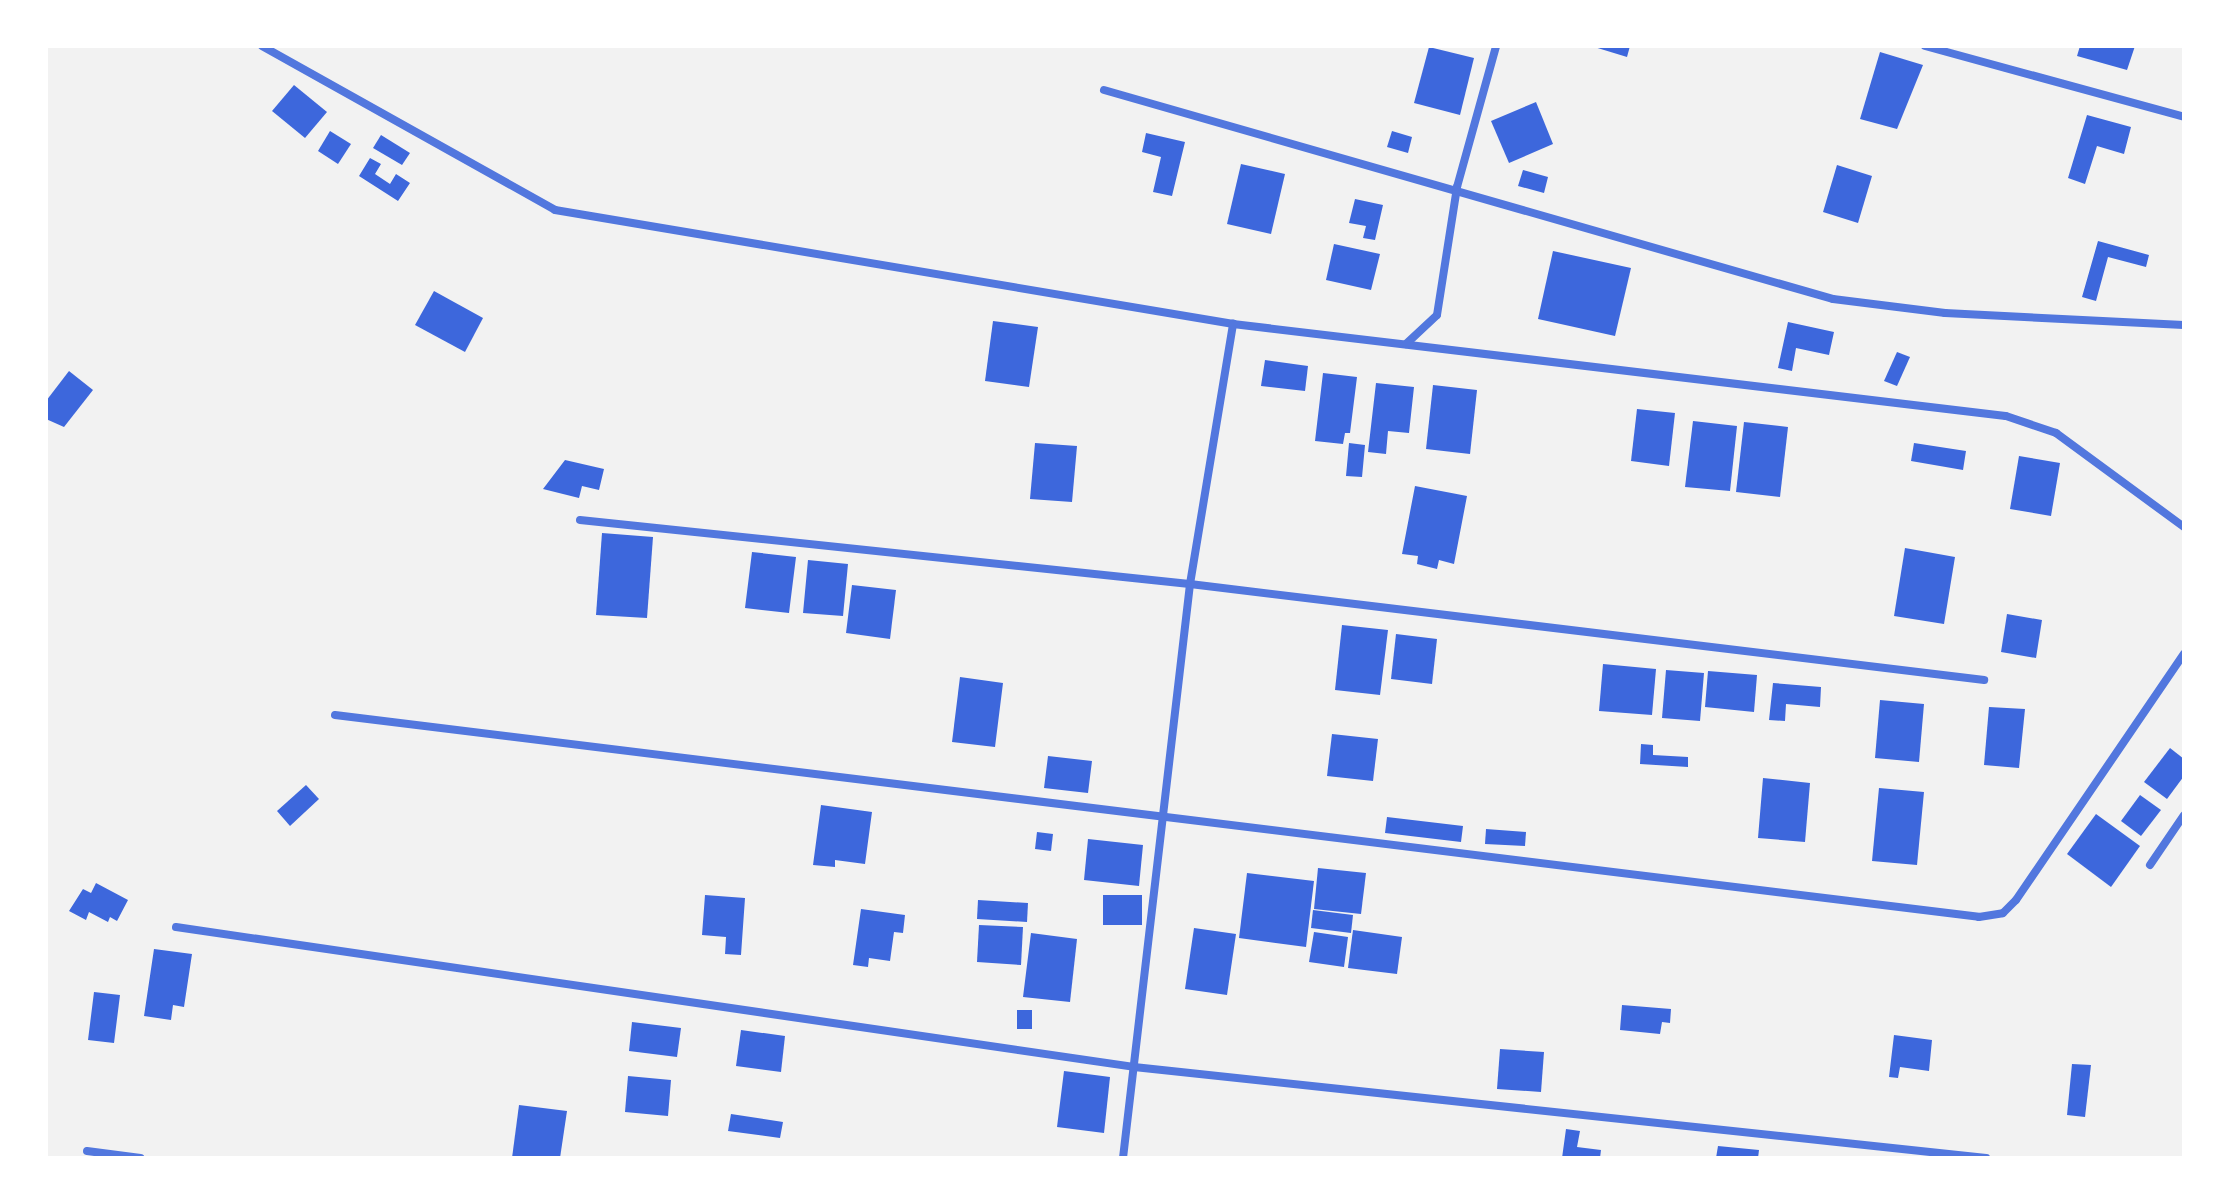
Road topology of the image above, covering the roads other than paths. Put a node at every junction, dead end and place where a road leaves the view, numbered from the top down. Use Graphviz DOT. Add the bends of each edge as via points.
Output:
graph roads {
  1 [pos="262,46"];
  2 [pos="1496,46"];
  3 [pos="1925,46"];
  4 [pos="1104,90"];
  5 [pos="2184,117"];
  6 [pos="1457,187"];
  7 [pos="1233,324"];
  8 [pos="2184,325"];
  9 [pos="1406,344"];
  10 [pos="580,520"];
  11 [pos="2184,527"];
  12 [pos="1190,584"];
  13 [pos="2184,654"];
  14 [pos="1984,680"];
  15 [pos="335,715"];
  16 [pos="2184,815"];
  17 [pos="1160,819"];
  18 [pos="2150,865"];
  19 [pos="176,927"];
  20 [pos="1134,1067"];
  21 [pos="87,1151"];
  22 [pos="141,1158"];
  23 [pos="1123,1158"];
  24 [pos="1986,1158"];
  1 -- 7 [label="street" via="555,210"];
  2 -- 6 [label="street"];
  3 -- 5 [label="street"];
  4 -- 6 [label="street"];
  6 -- 8 [label="street" via="1833,299 1945,313"];
  6 -- 9 [label="street" via="1437,315"];
  7 -- 9 [label="street"];
  7 -- 12 [label="street"];
  9 -- 11 [label="street" via="2006,416 2056,433"];
  10 -- 12 [label="street"];
  12 -- 14 [label="street"];
  12 -- 17 [label="street"];
  13 -- 17 [label="street" via="2003,913 1979,917"];
  15 -- 17 [label="street"];
  16 -- 18 [label="street"];
  17 -- 20 [label="street"];
  19 -- 20 [label="street"];
  20 -- 23 [label="street"];
  20 -- 24 [label="street"];
  21 -- 22 [label="street"];
}
